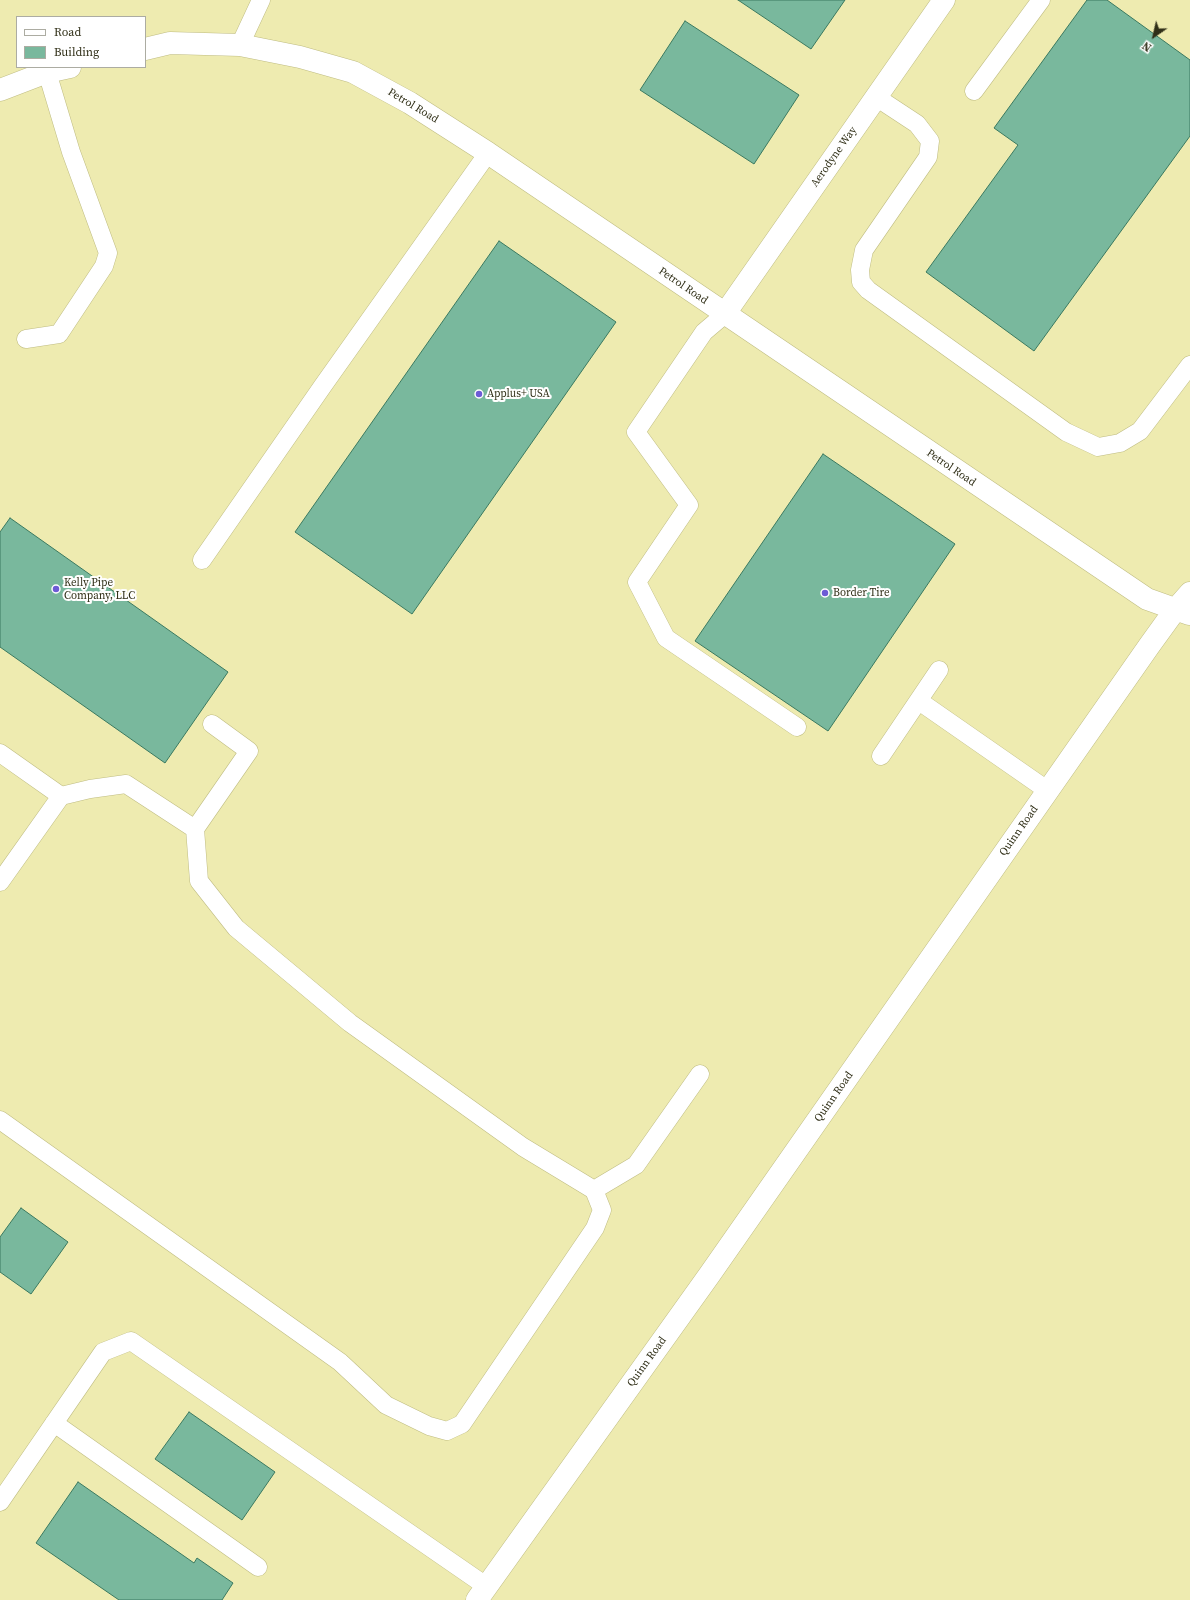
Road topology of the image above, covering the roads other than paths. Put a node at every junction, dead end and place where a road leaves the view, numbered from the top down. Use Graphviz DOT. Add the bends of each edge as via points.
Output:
graph roads {
  1 [pos="261,0"];
  2 [pos="944,0"];
  3 [pos="1041,0"];
  4 [pos="240,45"];
  5 [pos="146,49"];
  6 [pos="65,68"];
  7 [pos="47,72"];
  8 [pos="0,90"];
  9 [pos="974,91"];
  10 [pos="876,97"];
  11 [pos="488,153"];
  12 [pos="724,314"];
  13 [pos="26,339"];
  14 [pos="1190,365"];
  15 [pos="202,560"];
  16 [pos="1190,593"];
  17 [pos="1182,612"];
  18 [pos="939,670"];
  19 [pos="918,701"];
  20 [pos="212,724"];
  21 [pos="797,727"];
  22 [pos="0,753"];
  23 [pos="881,756"];
  24 [pos="1048,790"];
  25 [pos="61,796"];
  26 [pos="195,829"];
  27 [pos="0,882"];
  28 [pos="700,1074"];
  29 [pos="0,1120"];
  30 [pos="594,1190"];
  31 [pos="54,1423"];
  32 [pos="0,1502"];
  33 [pos="258,1567"];
  34 [pos="481,1593"];
  1 -- 4 [label="lane"];
  2 -- 10 [label="street, Aerodyne Way"];
  3 -- 9 [label="lane"];
  4 -- 5 [label="street, Petrol Road" via="170,43"];
  4 -- 11 [label="street, Petrol Road" via="300,57 352,72 410,103"];
  6 -- 7 [label="street"];
  7 -- 8 [label="street"];
  7 -- 13 [label="lane" via="71,152 108,253 104,266 59,334"];
  10 -- 12 [label="street, Aerodyne Way"];
  10 -- 14 [label="lane" via="917,124 930,141 928,157 864,250 860,270 861,282 868,290 1066,432 1098,447 1120,443 1140,431"];
  11 -- 12 [label="street, Petrol Road"];
  11 -- 15 [label="lane"];
  12 -- 17 [label="street, Petrol Road" via="1147,599"];
  12 -- 21 [label="lane" via="704,332 636,432 689,505 637,582 666,638"];
  16 -- 17 [label="street, Quinn Road"];
  17 -- 24 [label="street, Quinn Road"];
  18 -- 19 [label="lane"];
  19 -- 23 [label="lane"];
  19 -- 24 [label="lane"];
  20 -- 26 [label="lane" via="249,751"];
  22 -- 25 [label="lane"];
  24 -- 34 [label="street, Quinn Road" via="714,1268"];
  25 -- 26 [label="lane" via="126,784"];
  25 -- 27 [label="lane"];
  26 -- 30 [label="lane" via="199,881 236,928 350,1023 522,1147"];
  28 -- 30 [label="lane" via="636,1165"];
  29 -- 30 [label="lane" via="340,1362 386,1405 429,1426 446,1431 462,1424 595,1228 602,1210"];
  31 -- 32 [label="lane"];
  31 -- 33 [label="lane"];
  31 -- 34 [label="lane" via="103,1352 130,1341"];
}
